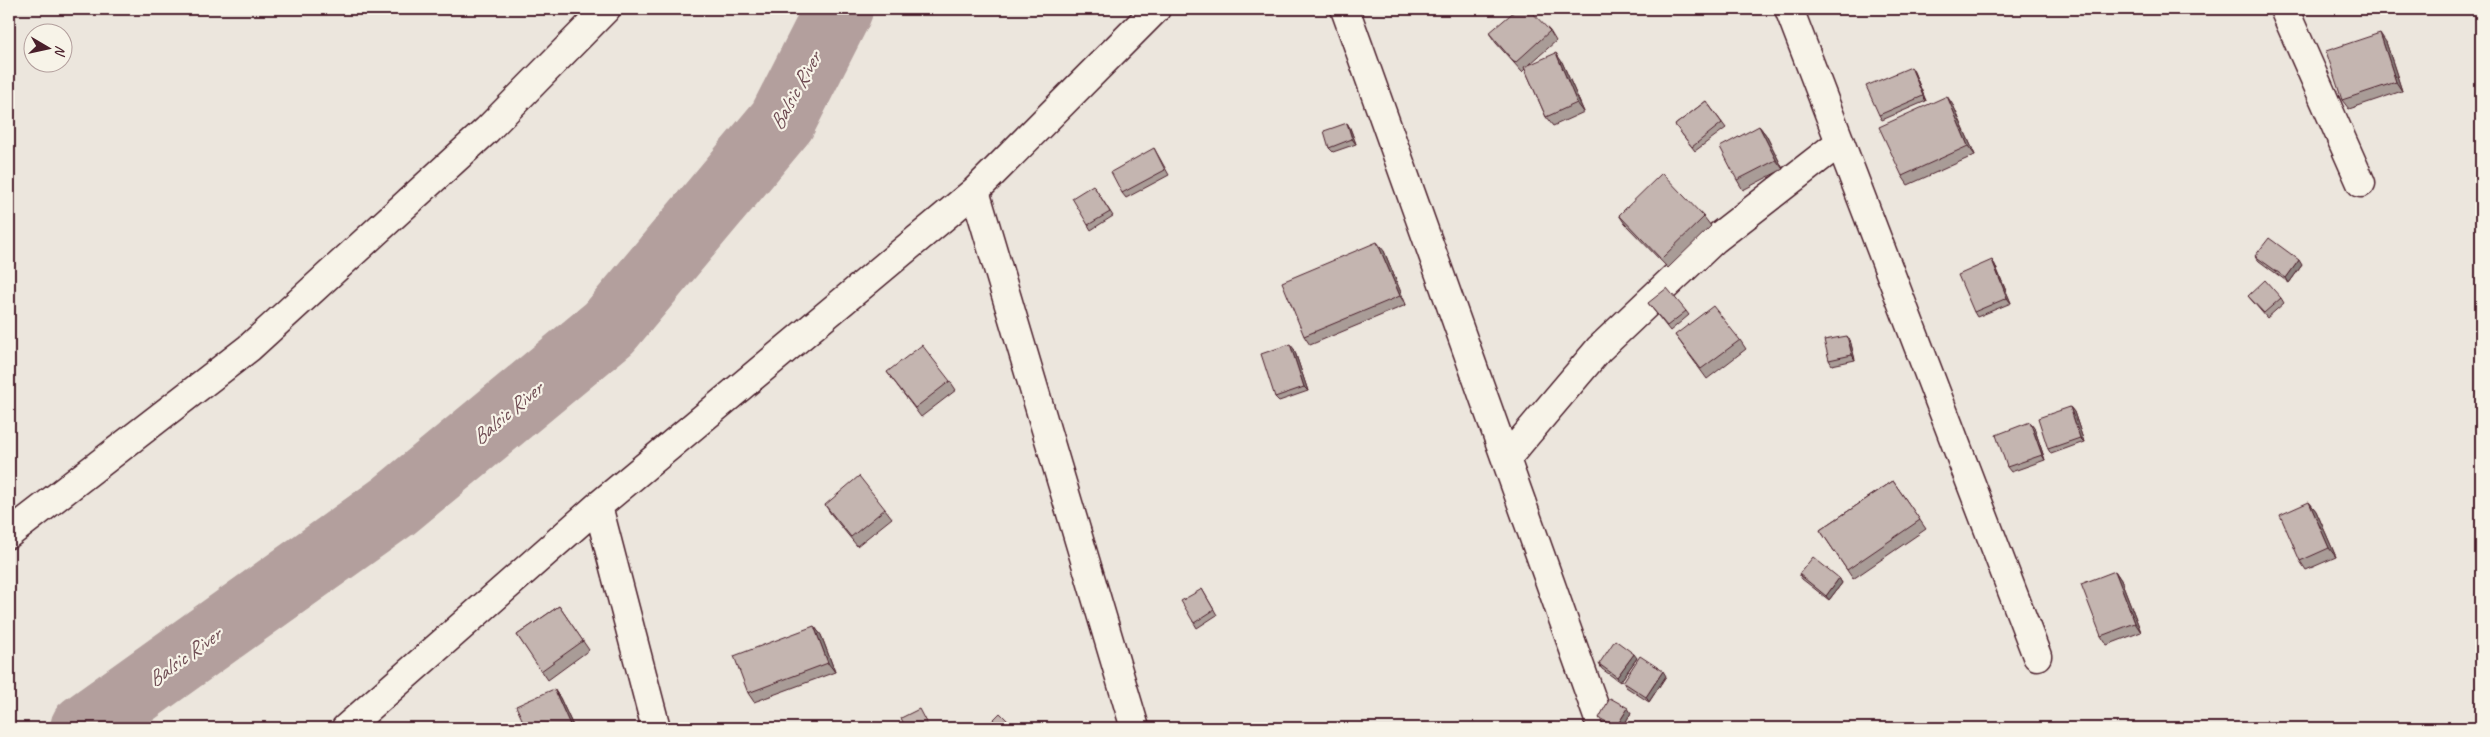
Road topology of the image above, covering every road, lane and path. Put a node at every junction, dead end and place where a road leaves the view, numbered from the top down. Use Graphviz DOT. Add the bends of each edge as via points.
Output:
graph roads {
  1 [pos="606,9"];
  2 [pos="1156,9"];
  3 [pos="1345,9"];
  4 [pos="1789,9"];
  5 [pos="2284,9"];
  6 [pos="1840,142"];
  7 [pos="2360,183"];
  8 [pos="976,191"];
  9 [pos="1506,459"];
  10 [pos="598,506"];
  11 [pos="9,534"];
  12 [pos="2037,656"];
  13 [pos="346,728"];
  14 [pos="656,728"];
  15 [pos="1134,728"];
  16 [pos="1602,728"];
  1 -- 11 [label="street" via="487,130 248,348"];
  2 -- 8 [label="street"];
  3 -- 9 [label="street"];
  4 -- 6 [label="street"];
  5 -- 7 [label="street"];
  6 -- 9 [label="street" via="1714,240 1613,335"];
  6 -- 12 [label="street"];
  8 -- 10 [label="street"];
  8 -- 15 [label="street"];
  9 -- 16 [label="street"];
  10 -- 13 [label="street"];
  10 -- 14 [label="street"];
}
